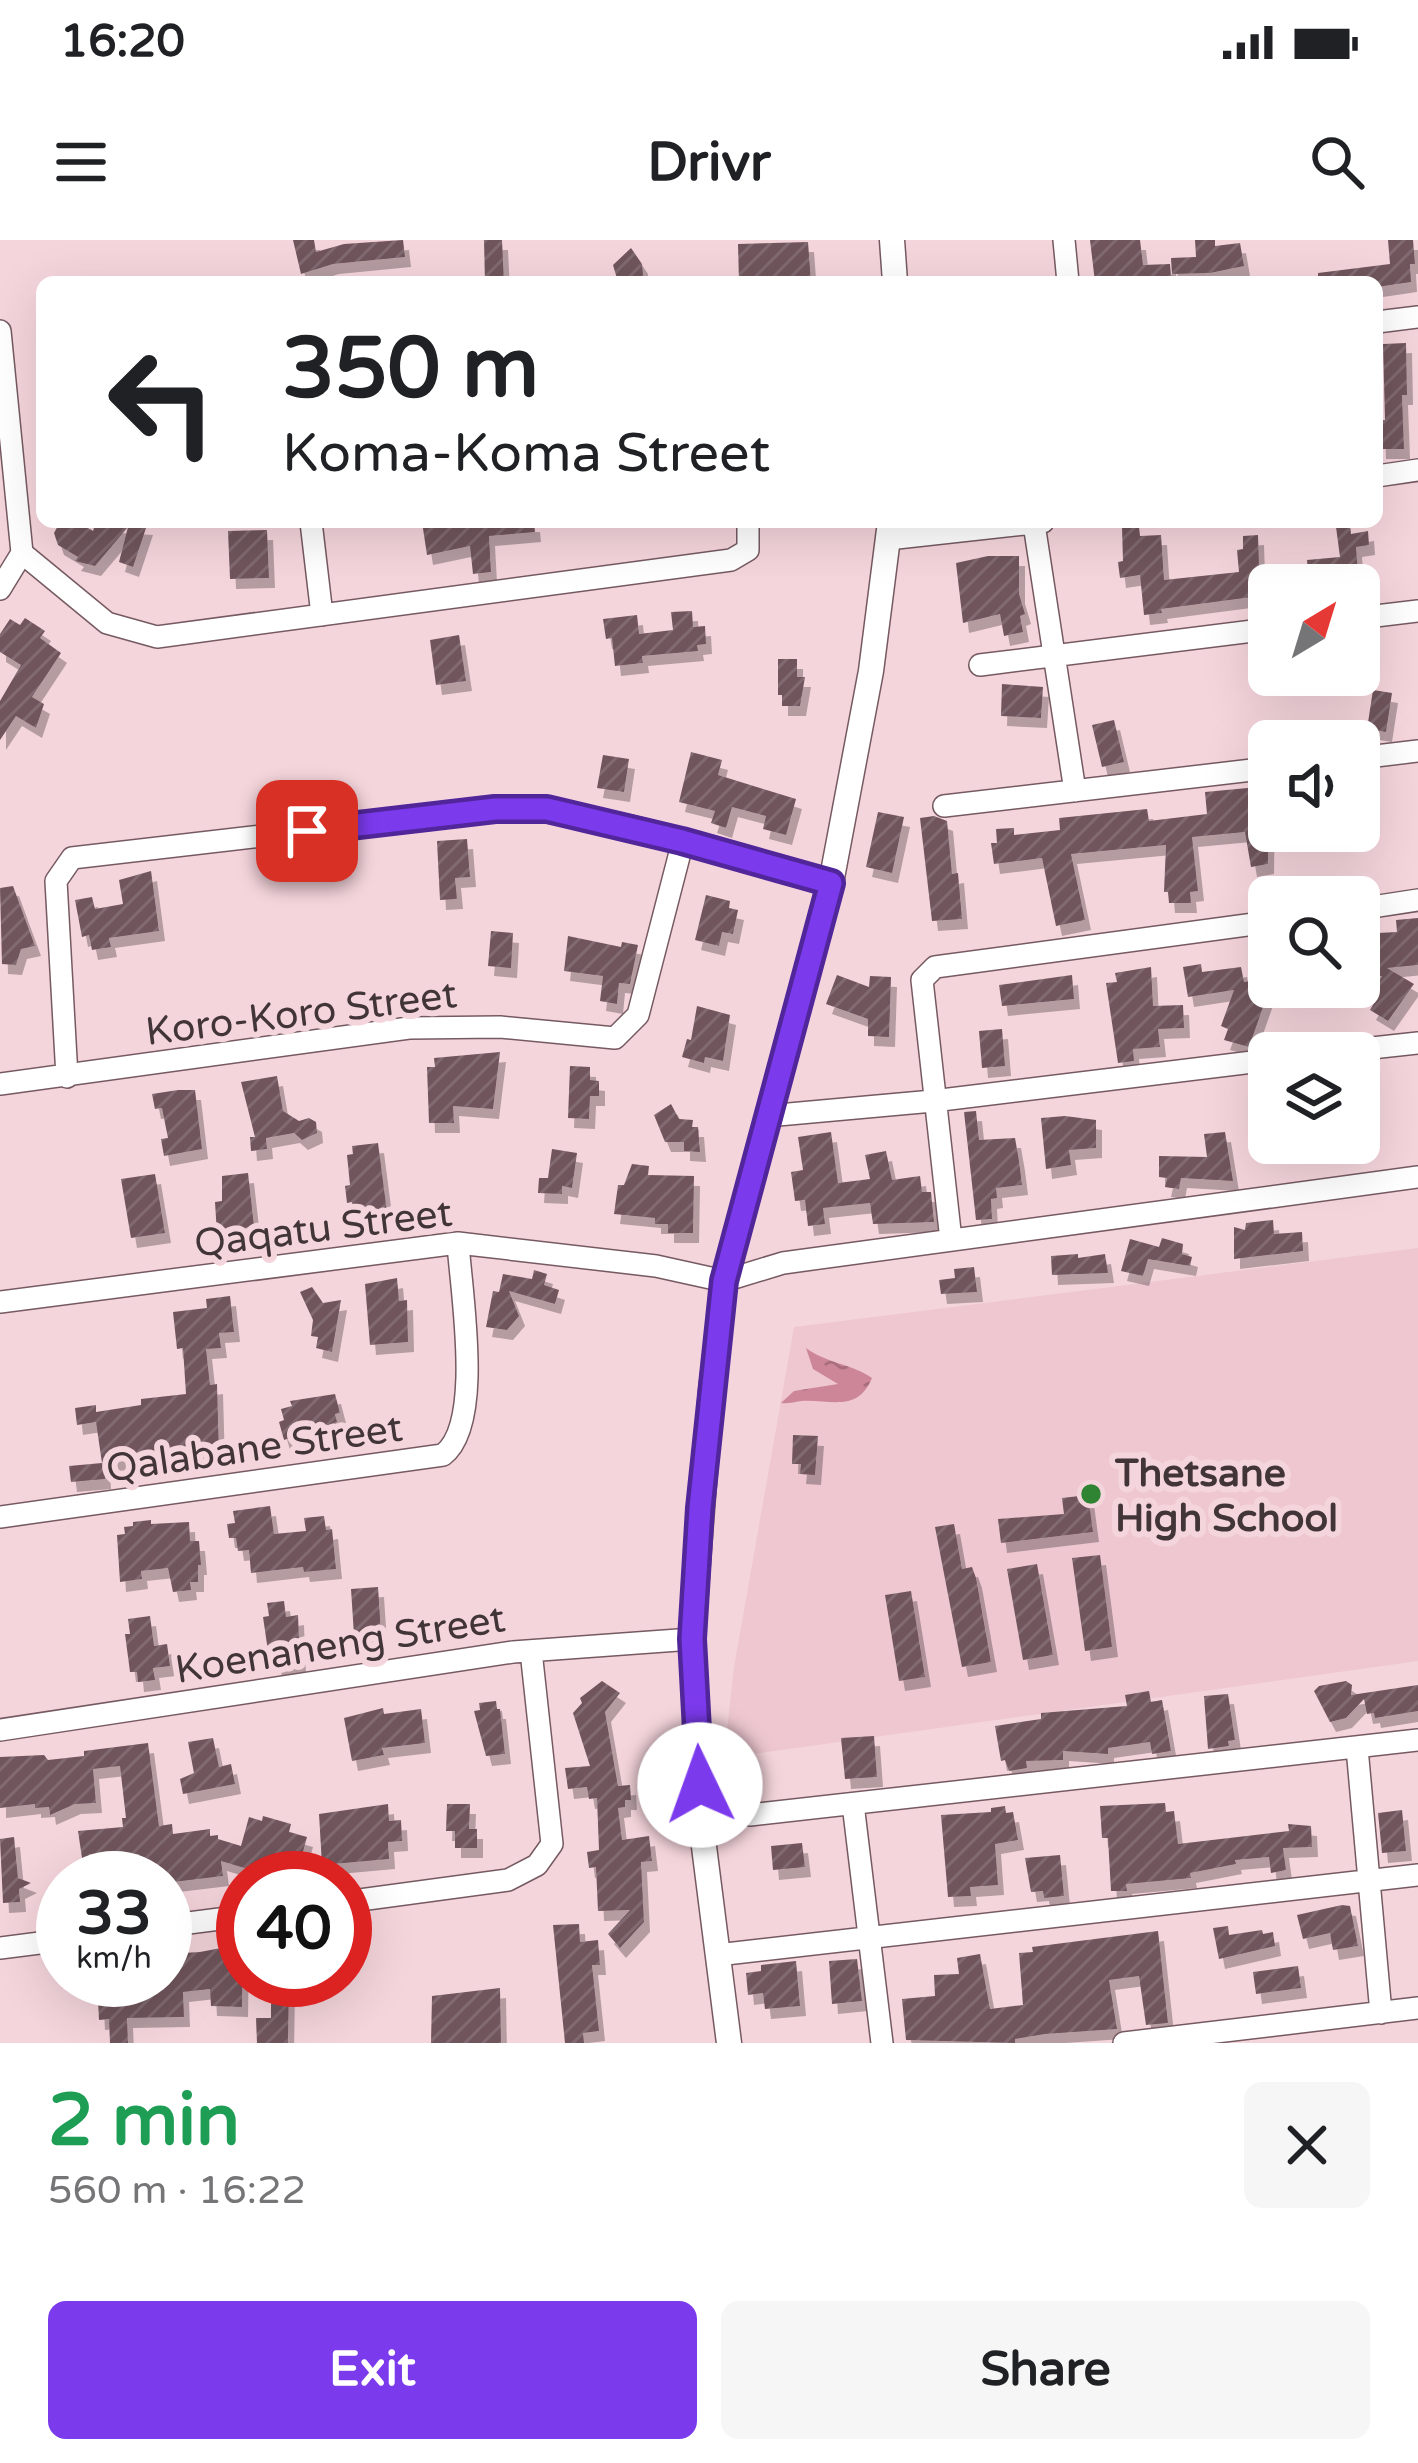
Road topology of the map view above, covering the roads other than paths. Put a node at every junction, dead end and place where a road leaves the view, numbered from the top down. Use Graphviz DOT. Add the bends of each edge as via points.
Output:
graph roads {
  1 [pos="892,240"];
  2 [pos="1064,240"];
  3 [pos="895,276"];
  4 [pos="1067,276"];
  5 [pos="1418,317"];
  6 [pos="1383,321"];
  7 [pos="0,331"];
  8 [pos="1418,470"];
  9 [pos="1383,475"];
  10 [pos="311,528"];
  11 [pos="748,528"];
  12 [pos="932,528"];
  13 [pos="1041,528"];
  14 [pos="889,530"];
  15 [pos="22,553"];
  16 [pos="0,589"];
  17 [pos="1418,610"];
  18 [pos="322,615"];
  19 [pos="1380,615"];
  20 [pos="1248,632"];
  21 [pos="1056,655"];
  22 [pos="980,665"];
  23 [pos="1418,751"];
  24 [pos="1380,756"];
  25 [pos="1248,770"];
  26 [pos="1075,791"];
  27 [pos="944,806"];
  28 [pos="682,841"];
  29 [pos="831,883"];
  30 [pos="1418,900"];
  31 [pos="1380,906"];
  32 [pos="1248,925"];
  33 [pos="1418,1043"];
  34 [pos="1380,1047"];
  35 [pos="1248,1063"];
  36 [pos="67,1077"];
  37 [pos="0,1084"];
  38 [pos="933,1101"];
  39 [pos="766,1116"];
  40 [pos="1418,1177"];
  41 [pos="951,1240"];
  42 [pos="458,1243"];
  43 [pos="724,1281"];
  44 [pos="0,1302"];
  45 [pos="0,1516"];
  46 [pos="692,1639"];
  47 [pos="531,1651"];
  48 [pos="0,1730"];
  49 [pos="1418,1740"];
  50 [pos="1357,1748"];
  51 [pos="853,1804"];
  52 [pos="750,1815"];
  53 [pos="1418,1876"];
  54 [pos="1369,1880"];
  55 [pos="372,1898"];
  56 [pos="871,1938"];
  57 [pos="36,1943"];
  58 [pos="0,1948"];
  59 [pos="717,1955"];
  60 [pos="1418,2008"];
  61 [pos="1381,2013"];
  62 [pos="729,2043"];
  63 [pos="882,2043"];
  64 [pos="1124,2043"];
  1 -- 3 [label="street"];
  2 -- 4 [label="street"];
  5 -- 6 [label="street"];
  7 -- 15 [label="street"];
  8 -- 9 [label="street"];
  10 -- 18 [label="street"];
  11 -- 18 [label="street" via="748,550 731,560"];
  12 -- 14 [label="street"];
  13 -- 21 [label="street"];
  14 -- 29 [label="street" via="872,671"];
  15 -- 16 [label="street"];
  15 -- 18 [label="street" via="106,623 157,637"];
  17 -- 19 [label="street"];
  20 -- 21 [label="street"];
  21 -- 22 [label="street"];
  21 -- 26 [label="street"];
  23 -- 24 [label="street"];
  25 -- 26 [label="street"];
  26 -- 27 [label="street"];
  28 -- 29 [label="street"];
  28 -- 36 [label="street, Koro-Koro Street" via="638,1016 615,1038 409,1028"];
  28 -- 36 [label="street" via="547,809 495,809 72,858 56,881"];
  29 -- 39 [label="street"];
  30 -- 31 [label="street"];
  32 -- 38 [label="street" via="935,968 922,980"];
  33 -- 34 [label="street"];
  35 -- 38 [label="street"];
  36 -- 37 [label="street, Koro-Koro Street"];
  38 -- 39 [label="street"];
  38 -- 41 [label="street"];
  39 -- 43 [label="street"];
  40 -- 41 [label="street"];
  41 -- 43 [label="street" via="783,1263"];
  42 -- 43 [label="street, Qaqatu Street"];
  42 -- 44 [label="street, Qaqatu Street"];
  42 -- 45 [label="street, Qalabane Street" via="465,1407 457,1440 443,1455"];
  43 -- 46 [label="street"];
  46 -- 47 [label="street, Koenaneng Street"];
  46 -- 59 [label="street"];
  47 -- 48 [label="street, Koenaneng Street"];
  47 -- 55 [label="street" via="552,1844 537,1865 508,1880"];
  49 -- 50 [label="street"];
  50 -- 51 [label="street"];
  50 -- 54 [label="street"];
  51 -- 52 [label="street"];
  51 -- 56 [label="street"];
  53 -- 54 [label="street"];
  54 -- 56 [label="street"];
  54 -- 61 [label="street"];
  56 -- 59 [label="street"];
  56 -- 63 [label="street"];
  57 -- 58 [label="street"];
  59 -- 62 [label="street"];
  60 -- 61 [label="street"];
  61 -- 64 [label="street"];
}
